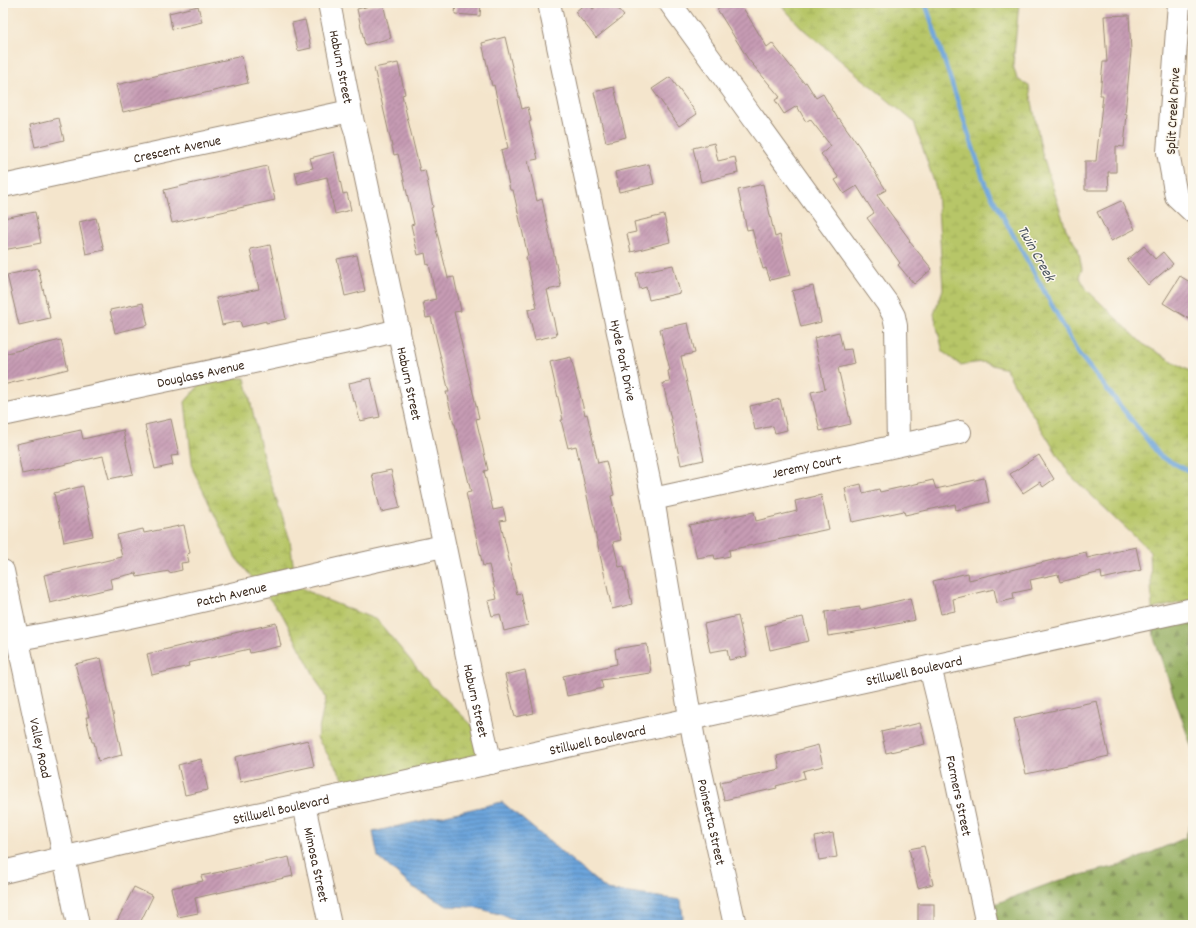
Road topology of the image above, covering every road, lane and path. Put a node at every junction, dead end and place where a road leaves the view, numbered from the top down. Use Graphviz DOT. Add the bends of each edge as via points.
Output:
graph roads {
  1 [pos="329,3"];
  2 [pos="549,3"];
  3 [pos="670,3"];
  4 [pos="1179,3"];
  5 [pos="350,111"];
  6 [pos="3,186"];
  7 [pos="1193,212"];
  8 [pos="399,330"];
  9 [pos="3,415"];
  10 [pos="960,432"];
  11 [pos="898,445"];
  12 [pos="653,499"];
  13 [pos="444,546"];
  14 [pos="3,571"];
  15 [pos="1193,609"];
  16 [pos="18,639"];
  17 [pos="930,667"];
  18 [pos="691,719"];
  19 [pos="491,763"];
  20 [pos="304,805"];
  21 [pos="64,859"];
  22 [pos="3,872"];
  23 [pos="78,925"];
  24 [pos="330,925"];
  25 [pos="735,925"];
  26 [pos="987,925"];
  1 -- 5 [label="street, Haburn Street"];
  2 -- 12 [label="street, Hyde Park Drive"];
  3 -- 11 [label="street" via="894,316"];
  4 -- 7 [label="street, Split Creek Drive" via="1168,152 1176,196"];
  5 -- 6 [label="street, Crescent Avenue"];
  5 -- 8 [label="street, Haburn Street"];
  8 -- 9 [label="street, Douglass Avenue"];
  8 -- 13 [label="street, Haburn Street"];
  10 -- 11 [label="street, Jeremy Court"];
  11 -- 12 [label="street, Jeremy Court"];
  12 -- 18 [label="street, Hyde Park Drive"];
  13 -- 16 [label="street, Patch Avenue"];
  13 -- 19 [label="street, Haburn Street"];
  14 -- 16 [label="street, Valley Road"];
  15 -- 17 [label="street, Stillwell Boulevard"];
  16 -- 21 [label="street, Valley Road"];
  17 -- 18 [label="street, Stillwell Boulevard"];
  17 -- 26 [label="street, Farmers Street"];
  18 -- 19 [label="street, Stillwell Boulevard"];
  18 -- 25 [label="street, Poinsetta Street"];
  19 -- 20 [label="street, Stillwell Boulevard"];
  20 -- 21 [label="street, Stillwell Boulevard" via="147,838"];
  20 -- 24 [label="street, Mimosa Street"];
  21 -- 22 [label="street, Stillwell Boulevard"];
  21 -- 23 [label="street, Valley Road"];
}
